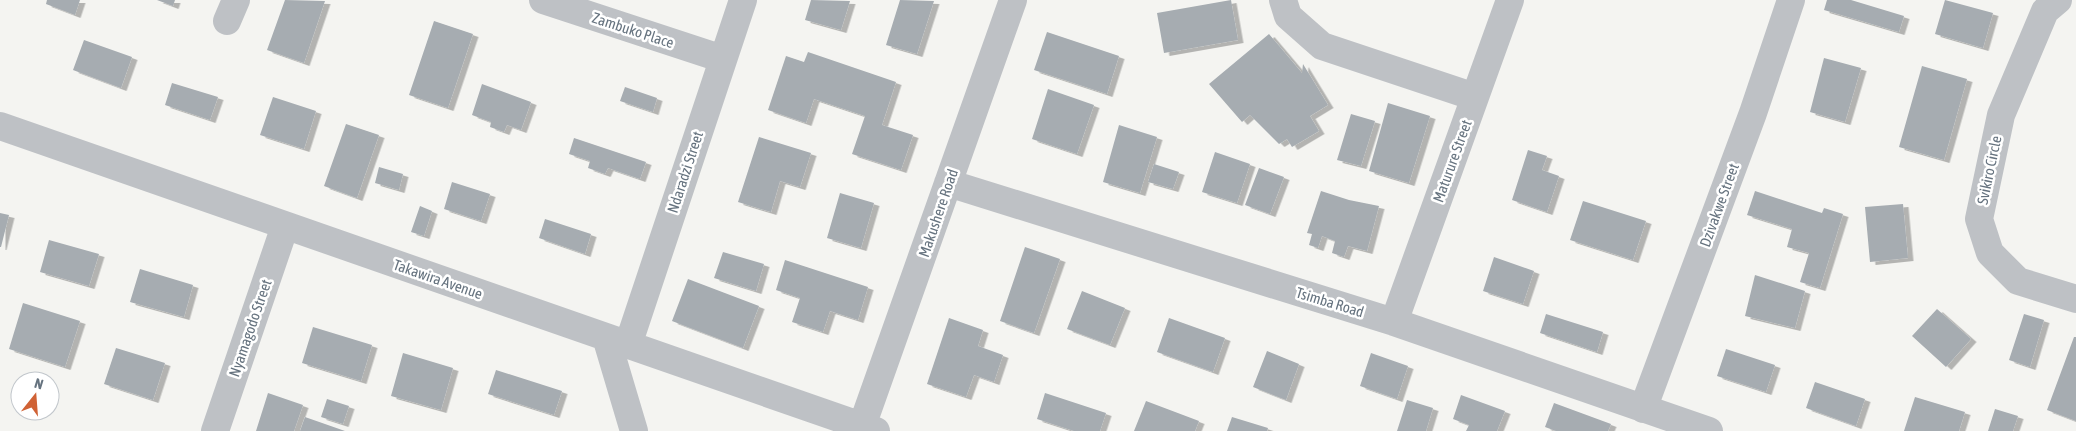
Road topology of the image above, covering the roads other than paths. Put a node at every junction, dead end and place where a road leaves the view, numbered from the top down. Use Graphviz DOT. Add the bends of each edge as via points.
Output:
graph roads {
  1 [pos="543,0"];
  2 [pos="743,0"];
  3 [pos="1013,0"];
  4 [pos="1284,0"];
  5 [pos="1510,0"];
  6 [pos="1791,0"];
  7 [pos="2058,0"];
  8 [pos="723,59"];
  9 [pos="1475,97"];
  10 [pos="0,126"];
  11 [pos="948,183"];
  12 [pos="285,226"];
  13 [pos="2076,300"];
  14 [pos="1394,322"];
  15 [pos="617,341"];
  16 [pos="1643,409"];
  17 [pos="869,429"];
  18 [pos="215,431"];
  19 [pos="634,431"];
  20 [pos="1709,431"];
  1 -- 8 [label="street, Zambuko Place"];
  2 -- 8 [label="street, Ndaradzi Street"];
  3 -- 11 [label="street, Makushere Road"];
  4 -- 9 [label="street" via="1288,16 1322,46"];
  5 -- 9 [label="street, Maturure Street"];
  6 -- 16 [label="street, Dzivakwe Street" via="1753,113"];
  7 -- 13 [label="street, Svikiro Circle" via="2045,11 2001,115 1978,219 1990,253 2018,281"];
  8 -- 15 [label="street, Ndaradzi Street"];
  9 -- 14 [label="street, Maturure Street"];
  10 -- 12 [label="street, Takawira Avenue"];
  11 -- 14 [label="street, Tsimba Road"];
  11 -- 17 [label="street, Makushere Road"];
  12 -- 15 [label="street, Takawira Avenue"];
  12 -- 18 [label="street, Nyamagodo Street"];
  14 -- 16 [label="street, Tsimba Road"];
  15 -- 17 [label="street, Takawira Avenue"];
  15 -- 19 [label="street"];
  16 -- 20 [label="street, Tsimba Road"];
}
